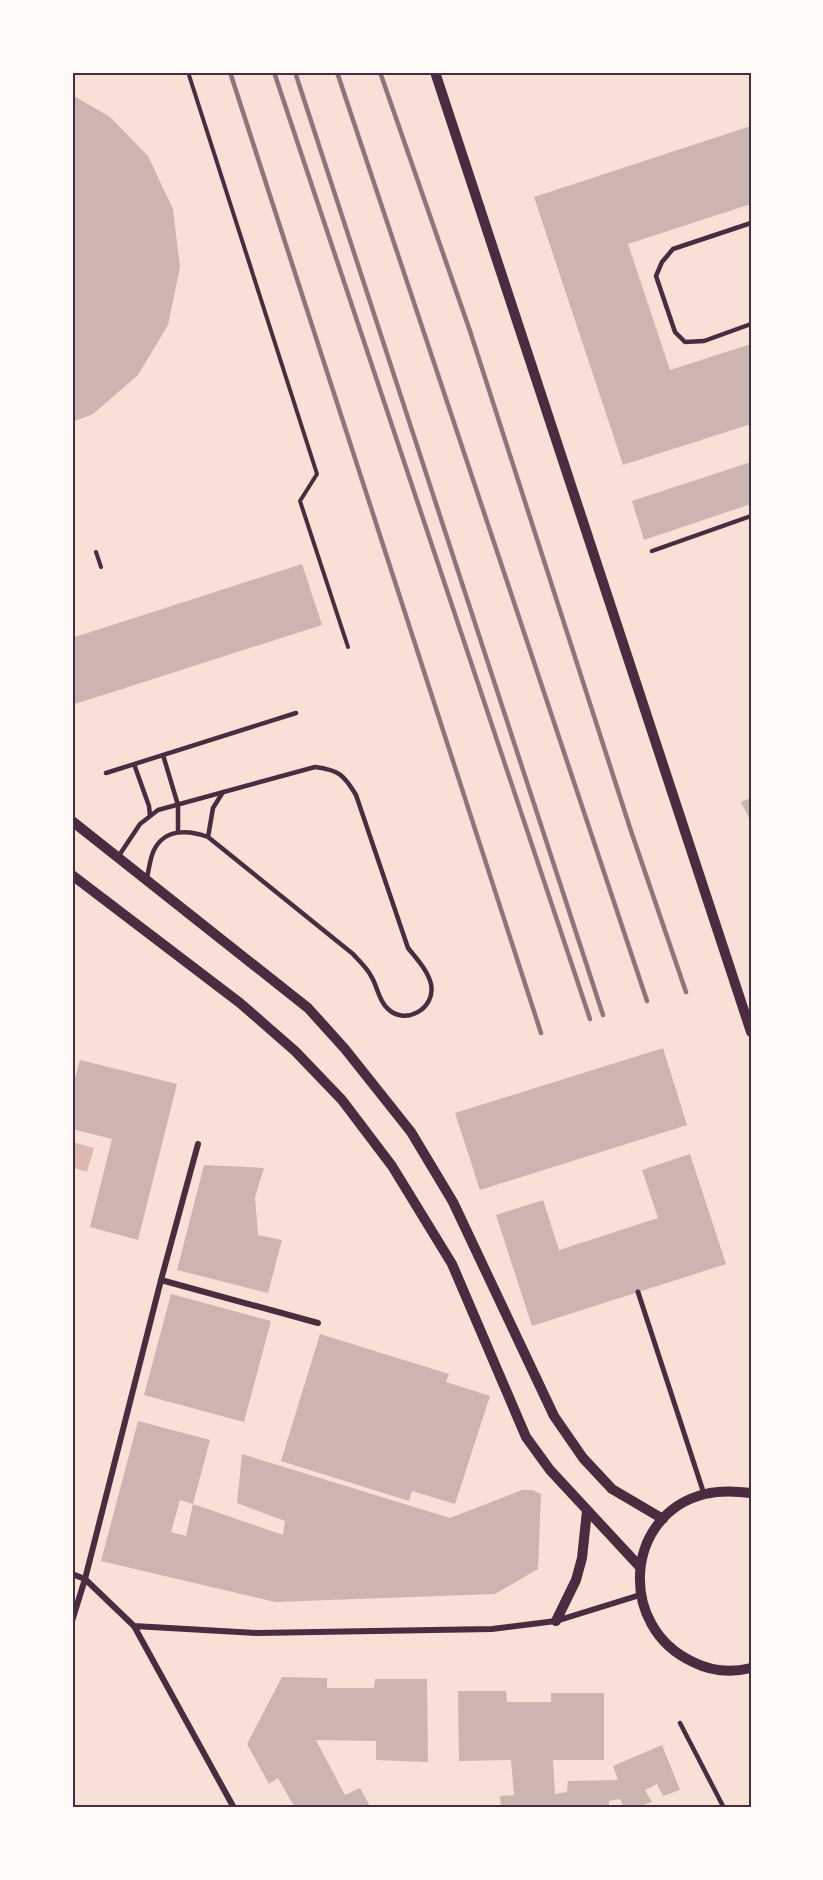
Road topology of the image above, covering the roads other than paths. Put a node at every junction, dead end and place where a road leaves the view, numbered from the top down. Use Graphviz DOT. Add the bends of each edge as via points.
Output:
graph roads {
  1 [pos="435,72"];
  2 [pos="751,223"];
  3 [pos="751,324"];
  4 [pos="751,516"];
  5 [pos="652,550"];
  6 [pos="296,714"];
  7 [pos="163,755"];
  8 [pos="134,764"];
  9 [pos="106,773"];
  10 [pos="223,792"];
  11 [pos="178,805"];
  12 [pos="150,816"];
  13 [pos="72,821"];
  14 [pos="178,832"];
  15 [pos="208,837"];
  16 [pos="118,857"];
  17 [pos="72,875"];
  18 [pos="147,880"];
  19 [pos="751,1032"];
  20 [pos="198,1144"];
  21 [pos="161,1280"];
  22 [pos="638,1292"];
  23 [pos="318,1323"];
  24 [pos="751,1493"];
  25 [pos="704,1494"];
  26 [pos="587,1510"];
  27 [pos="663,1519"];
  28 [pos="640,1567"];
  29 [pos="72,1574"];
  30 [pos="85,1580"];
  31 [pos="640,1595"];
  32 [pos="72,1620"];
  33 [pos="556,1621"];
  34 [pos="134,1626"];
  35 [pos="750,1672"];
  36 [pos="680,1723"];
  37 [pos="234,1808"];
  38 [pos="724,1808"];
  1 -- 19 [label="street"];
  2 -- 3 [label="lane" via="673,249 656,276 675,332 685,342 704,341"];
  4 -- 5 [label="lane"];
  6 -- 7 [label="lane"];
  7 -- 8 [label="lane"];
  7 -- 11 [label="lane"];
  8 -- 9 [label="lane"];
  8 -- 12 [label="lane"];
  10 -- 11 [label="lane"];
  10 -- 15 [label="lane" via="213,808"];
  10 -- 15 [label="lane" via="315,767 340,773 347,780 356,795 408,948 431,984 424,1008 414,1015 401,1016 389,1011 354,954"];
  11 -- 12 [label="lane"];
  11 -- 14 [label="lane"];
  12 -- 16 [label="lane"];
  13 -- 16 [label="street"];
  14 -- 15 [label="lane"];
  14 -- 18 [label="lane" via="163,839 154,851"];
  16 -- 18 [label="street"];
  17 -- 26 [label="street" via="240,1003 295,1051 342,1100 393,1166 452,1264 526,1437"];
  18 -- 27 [label="street" via="308,1008 345,1049 411,1132 453,1202 554,1416 583,1458 612,1489"];
  20 -- 21 [label="street"];
  21 -- 23 [label="street"];
  21 -- 30 [label="street"];
  22 -- 25 [label="street"];
  24 -- 25 [label="street"];
  25 -- 27 [label="street"];
  26 -- 28 [label="street"];
  26 -- 33 [label="street" via="576,1580"];
  27 -- 28 [label="street" via="648,1541"];
  28 -- 31 [label="street"];
  29 -- 30 [label="street"];
  30 -- 32 [label="street"];
  30 -- 34 [label="street"];
  31 -- 33 [label="street"];
  31 -- 35 [label="street" via="651,1625 672,1650 700,1666"];
  33 -- 34 [label="street" via="492,1629 257,1633"];
  34 -- 37 [label="street"];
  36 -- 38 [label="lane"];
}
